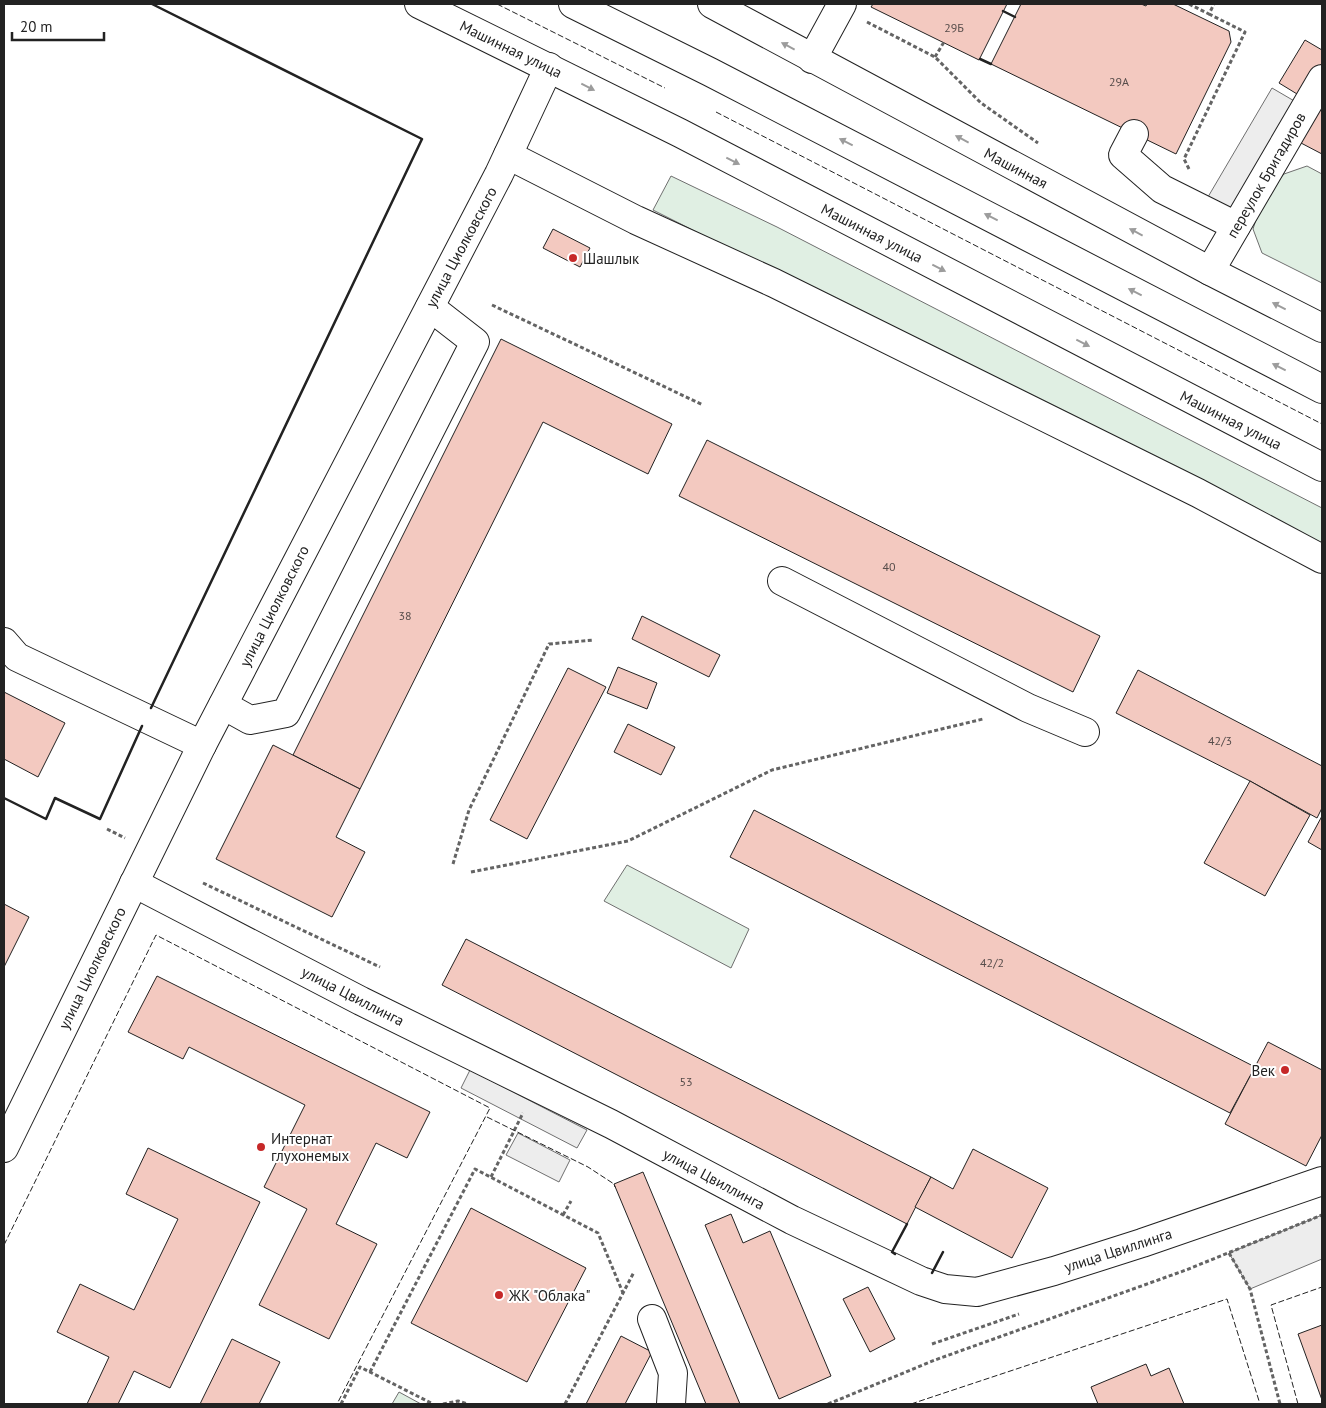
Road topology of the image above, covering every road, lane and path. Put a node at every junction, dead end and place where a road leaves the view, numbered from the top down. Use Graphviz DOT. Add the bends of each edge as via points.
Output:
graph roads {
  1 [pos="419,4"];
  2 [pos="573,4"];
  3 [pos="712,4"];
  4 [pos="1189,4"];
  5 [pos="1214,4"];
  6 [pos="841,6"];
  7 [pos="1209,14"];
  8 [pos="944,42"];
  9 [pos="935,57"];
  10 [pos="812,59"];
  11 [pos="549,67"];
  12 [pos="1322,79"];
  13 [pos="1134,134"];
  14 [pos="1046,149"];
  15 [pos="508,155"];
  16 [pos="1186,201"];
  17 [pos="1236,226"];
  18 [pos="1210,271"];
  19 [pos="492,305"];
  20 [pos="430,307"];
  21 [pos="1322,328"];
  22 [pos="1322,389"];
  23 [pos="703,405"];
  24 [pos="1322,467"];
  25 [pos="1322,559"];
  26 [pos="782,581"];
  27 [pos="594,640"];
  28 [pos="4,642"];
  29 [pos="223,705"];
  30 [pos="1028,708"];
  31 [pos="1085,732"];
  32 [pos="202,745"];
  33 [pos="107,829"];
  34 [pos="150,850"];
  35 [pos="453,864"];
  36 [pos="471,872"];
  37 [pos="202,882"];
  38 [pos="134,883"];
  39 [pos="380,967"];
  40 [pos="537,1087"];
  41 [pos="4,1148"];
  42 [pos="491,1178"];
  43 [pos="1322,1181"];
  44 [pos="571,1200"];
  45 [pos="563,1215"];
  46 [pos="1322,1215"];
  47 [pos="1230,1252"];
  48 [pos="634,1272"];
  49 [pos="623,1293"];
  50 [pos="652,1318"];
  51 [pos="370,1372"];
  52 [pos="341,1404"];
  53 [pos="433,1404"];
  54 [pos="443,1404"];
  55 [pos="468,1404"];
  56 [pos="565,1404"];
  57 [pos="670,1404"];
  58 [pos="828,1404"];
  59 [pos="1280,1404"];
  1 -- 11 [label="street, Машинная улица"];
  22 -- 2 [label="street, one-way"];
  10 -- 3 [label="street, Машинная, one-way"];
  4 -- 7 [label="path"];
  5 -- 7 [label="path"];
  6 -- 9 [label="path"];
  6 -- 10 [label="street"];
  7 -- 16 [label="path" via="1245,32 1184,159 1195,183"];
  8 -- 9 [label="path"];
  9 -- 14 [label="path" via="981,103"];
  18 -- 10 [label="street, Машинная, one-way"];
  11 -- 15 [label="street, улица Циолковского"];
  11 -- 24 [label="street, Машинная улица, one-way"];
  12 -- 17 [label="street, переулок Бригадиров"];
  13 -- 16 [label="street" via="1123,155 1162,189"];
  15 -- 20 [label="street, улица Циолковского"];
  15 -- 25 [label="street" via="1198,493"];
  16 -- 17 [label="street"];
  17 -- 18 [label="street, переулок Бригадиров"];
  21 -- 18 [label="street, Машинная, one-way"];
  19 -- 23 [label="path"];
  20 -- 29 [label="street, улица Циолковского"];
  20 -- 29 [label="street" via="475,342 286,713 250,720"];
  26 -- 30 [label="street"];
  27 -- 35 [label="path" via="549,644 469,810"];
  28 -- 32 [label="street" via="17,657"];
  29 -- 32 [label="street, улица Циолковского"];
  30 -- 31 [label="street"];
  30 -- 36 [label="path" via="772,770 628,841"];
  32 -- 34 [label="street, улица Циолковского"];
  33 -- 34 [label="path"];
  34 -- 38 [label="street, улица Циолковского"];
  37 -- 39 [label="path"];
  38 -- 40 [label="street, улица Цвиллинга" via="361,1001"];
  38 -- 41 [label="street, улица Циолковского"];
  40 -- 42 [label="path"];
  40 -- 43 [label="street, улица Цвиллинга" via="792,1220 921,1281 945,1289 976,1292 1054,1271"];
  42 -- 45 [label="path"];
  42 -- 51 [label="path" via="475,1169"];
  44 -- 45 [label="path"];
  45 -- 49 [label="path" via="598,1233"];
  46 -- 47 [label="path"];
  47 -- 58 [label="path" via="935,1360"];
  47 -- 59 [label="path" via="1250,1288"];
  48 -- 49 [label="path"];
  49 -- 56 [label="path"];
  50 -- 57 [label="street" via="673,1373"];
  51 -- 52 [label="path" via="360,1367"];
  51 -- 53 [label="path"];
  54 -- 55 [label="path" via="458,1401"];
}
